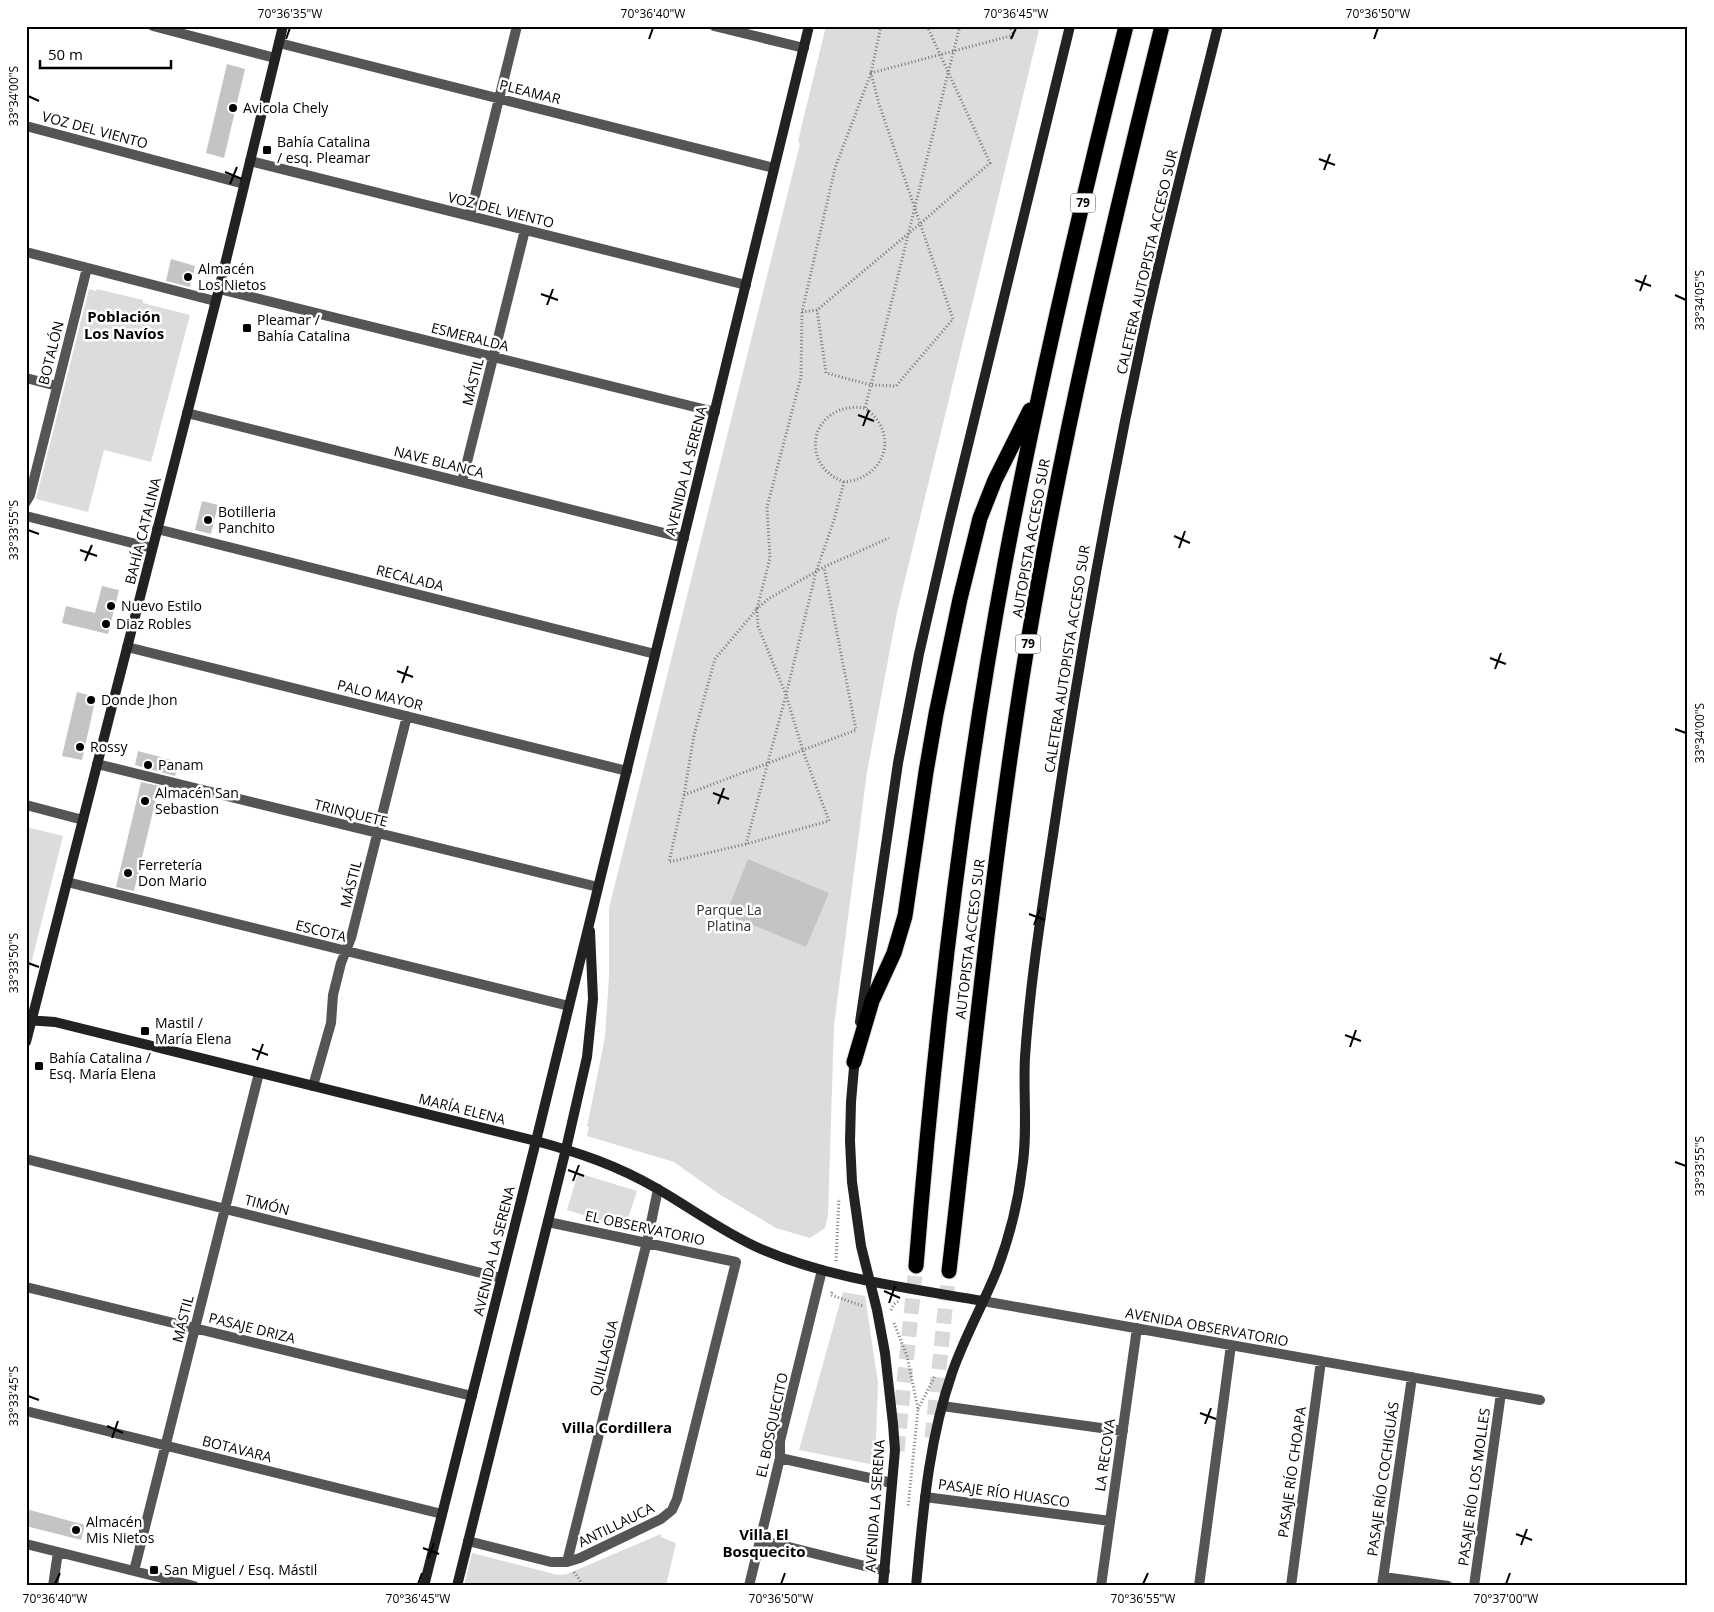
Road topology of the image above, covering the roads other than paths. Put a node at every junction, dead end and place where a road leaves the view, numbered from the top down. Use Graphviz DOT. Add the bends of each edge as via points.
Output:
graph roads {
  1 [pos="153,26"];
  2 [pos="283,26"];
  3 [pos="517,26"];
  4 [pos="714,26"];
  5 [pos="809,26"];
  6 [pos="1070,26"];
  7 [pos="1126,26"];
  8 [pos="1162,26"];
  9 [pos="1218,26"];
  10 [pos="279,43"];
  11 [pos="804,48"];
  12 [pos="275,58"];
  13 [pos="499,98"];
  14 [pos="26,126"];
  15 [pos="250,161"];
  16 [pos="774,168"];
  17 [pos="244,184"];
  18 [pos="470,216"];
  19 [pos="525,230"];
  20 [pos="26,252"];
  21 [pos="87,268"];
  22 [pos="746,286"];
  23 [pos="219,289"];
  24 [pos="216,301"];
  25 [pos="493,357"];
  26 [pos="1043,376"];
  27 [pos="26,378"];
  28 [pos="57,386"];
  29 [pos="715,412"];
  30 [pos="187,413"];
  31 [pos="462,482"];
  32 [pos="26,502"];
  33 [pos="26,516"];
  34 [pos="157,529"];
  35 [pos="684,538"];
  36 [pos="152,548"];
  37 [pos="127,647"];
  38 [pos="656,654"];
  39 [pos="407,716"];
  40 [pos="97,764"];
  41 [pos="627,771"];
  42 [pos="26,805"];
  43 [pos="83,820"];
  44 [pos="378,833"];
  45 [pos="67,882"];
  46 [pos="598,887"];
  47 [pos="590,923"];
  48 [pos="346,951"];
  49 [pos="569,1006"];
  50 [pos="29,1020"];
  51 [pos="26,1042"];
  52 [pos="854,1062"];
  53 [pos="259,1073"];
  54 [pos="313,1086"];
  55 [pos="536,1141"];
  56 [pos="566,1149"];
  57 [pos="26,1159"];
  58 [pos="658,1189"];
  59 [pos="225,1209"];
  60 [pos="548,1222"];
  61 [pos="647,1242"];
  62 [pos="736,1262"];
  63 [pos="916,1266"];
  64 [pos="822,1270"];
  65 [pos="949,1271"];
  66 [pos="501,1278"];
  67 [pos="870,1281"];
  68 [pos="26,1287"];
  69 [pos="983,1301"];
  70 [pos="195,1328"];
  71 [pos="1137,1328"];
  72 [pos="1231,1345"];
  73 [pos="1321,1361"];
  74 [pos="1412,1377"];
  75 [pos="1501,1393"];
  76 [pos="472,1396"];
  77 [pos="1540,1400"];
  78 [pos="942,1406"];
  79 [pos="26,1411"];
  80 [pos="1123,1431"];
  81 [pos="165,1446"];
  82 [pos="780,1458"];
  83 [pos="892,1484"];
  84 [pos="925,1497"];
  85 [pos="442,1514"];
  86 [pos="1110,1521"];
  87 [pos="760,1540"];
  88 [pos="468,1541"];
  89 [pos="26,1544"];
  90 [pos="58,1552"];
  91 [pos="567,1562"];
  92 [pos="134,1571"];
  93 [pos="885,1571"];
  94 [pos="1383,1581"];
  95 [pos="53,1586"];
  96 [pos="194,1586"];
  97 [pos="424,1586"];
  98 [pos="457,1586"];
  99 [pos="749,1586"];
  100 [pos="883,1586"];
  101 [pos="916,1586"];
  102 [pos="1101,1586"];
  103 [pos="1199,1586"];
  104 [pos="1291,1586"];
  105 [pos="1448,1586"];
  106 [pos="1474,1586"];
  1 -- 12 [label="street"];
  2 -- 10 [label="street, BAHÍA CATALINA"];
  3 -- 13 [label="street"];
  4 -- 11 [label="street"];
  5 -- 11 [label="street, AVENIDA LA SERENA"];
  6 -- 52 [label="street" via="919,654 891,806"];
  7 -- 26 [label="highway, AUTOPISTA ACCESO SUR / 79"];
  8 -- 65 [label="highway, AUTOPISTA ACCESO SUR / 79" via="1076,391 1036,599 1002,817"];
  9 -- 69 [label="street, CALETERA AUTOPISTA ACCESO SUR" via="1145,326 1100,547 1053,835 1034,979 1025,1060 1022,1172 1005,1247"];
  10 -- 12 [label="street, BAHÍA CATALINA"];
  10 -- 13 [label="street, PLEAMAR"];
  11 -- 16 [label="street, AVENIDA LA SERENA"];
  12 -- 15 [label="street, BAHÍA CATALINA"];
  13 -- 16 [label="street, PLEAMAR"];
  13 -- 18 [label="street"];
  14 -- 17 [label="street, VOZ DEL VIENTO"];
  15 -- 17 [label="street, BAHÍA CATALINA"];
  15 -- 18 [label="street, VOZ DEL VIENTO"];
  16 -- 22 [label="street, AVENIDA LA SERENA"];
  17 -- 23 [label="street, BAHÍA CATALINA"];
  18 -- 19 [label="street, VOZ DEL VIENTO"];
  19 -- 22 [label="street, VOZ DEL VIENTO"];
  19 -- 25 [label="street, MÁSTIL"];
  20 -- 21 [label="street"];
  21 -- 24 [label="street"];
  21 -- 28 [label="street, BOTALÓN"];
  22 -- 29 [label="street, AVENIDA LA SERENA"];
  23 -- 24 [label="street, BAHÍA CATALINA"];
  23 -- 25 [label="street, ESMERALDA"];
  24 -- 30 [label="street, BAHÍA CATALINA"];
  25 -- 29 [label="street, ESMERALDA"];
  25 -- 31 [label="street, MÁSTIL"];
  26 -- 52 [label="highway" via="980,518 936,714 903,923 872,1001"];
  26 -- 63 [label="highway, AUTOPISTA ACCESO SUR / 79" via="984,688 952,908"];
  27 -- 28 [label="street"];
  28 -- 32 [label="street, BOTALÓN"];
  29 -- 35 [label="street, AVENIDA LA SERENA"];
  30 -- 31 [label="street, NAVE BLANCA"];
  30 -- 34 [label="street, BAHÍA CATALINA"];
  31 -- 35 [label="street, NAVE BLANCA"];
  33 -- 36 [label="street"];
  34 -- 36 [label="street, BAHÍA CATALINA"];
  34 -- 38 [label="street, RECALADA"];
  35 -- 38 [label="street, AVENIDA LA SERENA"];
  36 -- 37 [label="street, BAHÍA CATALINA"];
  37 -- 39 [label="street, PALO MAYOR"];
  37 -- 40 [label="street, BAHÍA CATALINA"];
  38 -- 41 [label="street, AVENIDA LA SERENA"];
  39 -- 41 [label="street, PALO MAYOR"];
  39 -- 44 [label="street, MÁSTIL"];
  40 -- 43 [label="street, BAHÍA CATALINA"];
  40 -- 44 [label="street, TRINQUETE"];
  41 -- 46 [label="street, AVENIDA LA SERENA"];
  42 -- 43 [label="street"];
  43 -- 45 [label="street, BAHÍA CATALINA"];
  44 -- 46 [label="street, TRINQUETE"];
  44 -- 48 [label="street, MÁSTIL"];
  45 -- 48 [label="street, ESCOTA"];
  45 -- 50 [label="street, BAHÍA CATALINA"];
  46 -- 47 [label="street, AVENIDA LA SERENA"];
  47 -- 49 [label="street, AVENIDA LA SERENA"];
  47 -- 56 [label="street, AVENIDA LA SERENA" via="593,974 591,1027"];
  48 -- 49 [label="street, ESCOTA"];
  48 -- 54 [label="street, MÁSTIL" via="333,995 331,1023"];
  49 -- 55 [label="street, AVENIDA LA SERENA"];
  50 -- 51 [label="street, BAHÍA CATALINA"];
  50 -- 53 [label="street, MARÍA ELENA" via="55,1022"];
  52 -- 67 [label="street" via="850,1102 852,1182 861,1246"];
  53 -- 54 [label="street, MARÍA ELENA"];
  53 -- 59 [label="street, MÁSTIL"];
  54 -- 55 [label="street, MARÍA ELENA"];
  55 -- 56 [label="street, MARÍA ELENA"];
  55 -- 66 [label="street, AVENIDA LA SERENA"];
  56 -- 58 [label="street, MARÍA ELENA" via="608,1164"];
  56 -- 60 [label="street, AVENIDA LA SERENA"];
  57 -- 59 [label="street, TIMÓN"];
  58 -- 61 [label="street, QUILLAGUA"];
  58 -- 64 [label="street, MARÍA ELENA" via="759,1248"];
  59 -- 66 [label="street, TIMÓN"];
  59 -- 70 [label="street, MÁSTIL"];
  60 -- 61 [label="street, EL OBSERVATORIO"];
  60 -- 88 [label="street, AVENIDA LA SERENA"];
  61 -- 62 [label="street, EL OBSERVATORIO"];
  61 -- 91 [label="street, QUILLAGUA"];
  62 -- 91 [label="street, ANTILLAUCA" via="675,1505 667,1515"];
  64 -- 67 [label="street, MARÍA ELENA"];
  64 -- 82 [label="street, EL BOSQUECITO" via="780,1441"];
  66 -- 76 [label="street, AVENIDA LA SERENA"];
  67 -- 69 [label="street, AVENIDA OBSERVATORIO"];
  67 -- 83 [label="street, AVENIDA LA SERENA" via="891,1400 895,1450"];
  68 -- 70 [label="street, PASAJE DRIZA"];
  69 -- 71 [label="street, AVENIDA OBSERVATORIO"];
  69 -- 78 [label="street" via="960,1352"];
  70 -- 76 [label="street, PASAJE DRIZA"];
  70 -- 81 [label="street, MÁSTIL"];
  71 -- 72 [label="street, AVENIDA OBSERVATORIO"];
  71 -- 80 [label="street, LA RECOVA"];
  72 -- 73 [label="street, AVENIDA OBSERVATORIO"];
  72 -- 103 [label="street"];
  73 -- 74 [label="street, AVENIDA OBSERVATORIO"];
  73 -- 104 [label="street, PASAJE RÍO CHOAPA"];
  74 -- 75 [label="street, AVENIDA OBSERVATORIO"];
  74 -- 94 [label="street, PASAJE RÍO COCHIGUÁS"];
  75 -- 77 [label="street, AVENIDA OBSERVATORIO"];
  75 -- 106 [label="street, PASAJE RÍO LOS MOLLES"];
  76 -- 85 [label="street, AVENIDA LA SERENA"];
  78 -- 80 [label="street"];
  78 -- 84 [label="street"];
  79 -- 81 [label="street, BOTAVARA"];
  80 -- 86 [label="street, LA RECOVA"];
  81 -- 85 [label="street, BOTAVARA"];
  81 -- 92 [label="street, MÁSTIL"];
  82 -- 83 [label="street"];
  82 -- 87 [label="street, EL BOSQUECITO"];
  83 -- 93 [label="street, AVENIDA LA SERENA"];
  84 -- 86 [label="street, PASAJE RÍO HUASCO"];
  84 -- 101 [label="street"];
  85 -- 97 [label="street, AVENIDA LA SERENA"];
  86 -- 102 [label="street, LA RECOVA"];
  87 -- 93 [label="street"];
  87 -- 99 [label="street, EL BOSQUECITO"];
  88 -- 91 [label="street, ANTILLAUCA" via="551,1562"];
  88 -- 98 [label="street, AVENIDA LA SERENA"];
  89 -- 90 [label="street"];
  90 -- 92 [label="street"];
  90 -- 95 [label="street"];
  92 -- 96 [label="street"];
  93 -- 100 [label="street, AVENIDA LA SERENA"];
  94 -- 105 [label="street"];
}
